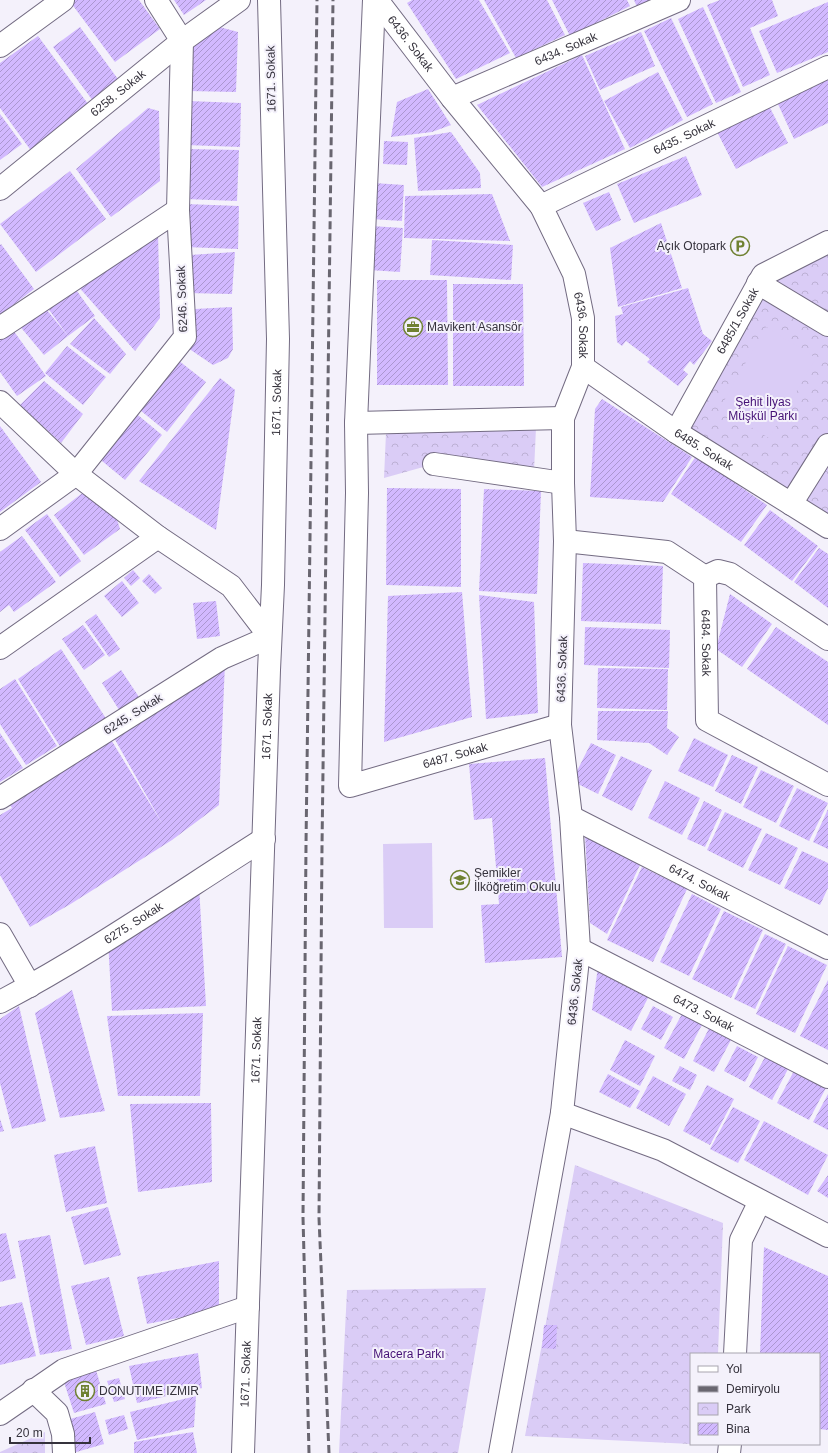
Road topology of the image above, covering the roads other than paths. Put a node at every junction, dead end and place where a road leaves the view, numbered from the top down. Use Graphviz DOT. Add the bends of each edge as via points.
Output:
graph roads {
  1 [pos="63,0"];
  2 [pos="156,0"];
  3 [pos="239,0"];
  4 [pos="269,0"];
  5 [pos="375,0"];
  6 [pos="679,0"];
  7 [pos="182,41"];
  8 [pos="0,46"];
  9 [pos="828,67"];
  10 [pos="452,98"];
  11 [pos="0,189"];
  12 [pos="541,206"];
  13 [pos="178,210"];
  14 [pos="828,242"];
  15 [pos="758,283"];
  16 [pos="828,325"];
  17 [pos="0,328"];
  18 [pos="583,367"];
  19 [pos="0,402"];
  20 [pos="563,418"];
  21 [pos="356,424"];
  22 [pos="676,432"];
  23 [pos="828,444"];
  24 [pos="434,464"];
  25 [pos="76,474"];
  26 [pos="563,483"];
  27 [pos="791,504"];
  28 [pos="828,527"];
  29 [pos="0,529"];
  30 [pos="158,537"];
  31 [pos="565,541"];
  32 [pos="705,577"];
  33 [pos="270,637"];
  34 [pos="828,639"];
  35 [pos="0,648"];
  36 [pos="560,725"];
  37 [pos="828,785"];
  38 [pos="0,798"];
  39 [pos="571,817"];
  40 [pos="264,839"];
  41 [pos="0,934"];
  42 [pos="828,948"];
  43 [pos="579,949"];
  44 [pos="30,986"];
  45 [pos="0,1002"];
  46 [pos="828,1076"];
  47 [pos="562,1113"];
  48 [pos="760,1201"];
  49 [pos="828,1236"];
  50 [pos="248,1308"];
  51 [pos="735,1353"];
  52 [pos="33,1390"];
  53 [pos="0,1414"];
  54 [pos="64,1453"];
  55 [pos="243,1453"];
  56 [pos="500,1453"];
  1 -- 8 [label="street"];
  2 -- 7 [label="street"];
  3 -- 7 [label="street, 6258. Sokak"];
  4 -- 33 [label="street, 1671. Sokak" via="278,339"];
  5 -- 10 [label="street, 6436. Sokak"];
  5 -- 21 [label="street"];
  6 -- 10 [label="street, 6434. Sokak"];
  7 -- 11 [label="street, 6258. Sokak"];
  7 -- 13 [label="street, 6246. Sokak"];
  9 -- 12 [label="street, 6435. Sokak"];
  10 -- 12 [label="street, 6436. Sokak"];
  12 -- 18 [label="street, 6436. Sokak" via="574,274 583,318"];
  13 -- 17 [label="street"];
  13 -- 25 [label="street, 6246. Sokak" via="185,337"];
  14 -- 15 [label="street, 6485/1.Sokak" via="763,275"];
  15 -- 16 [label="street"];
  15 -- 22 [label="street, 6485/1.Sokak"];
  18 -- 20 [label="street, 6436. Sokak"];
  18 -- 22 [label="street, 6485. Sokak"];
  19 -- 25 [label="street"];
  20 -- 21 [label="street"];
  20 -- 26 [label="street, 6436. Sokak"];
  21 -- 36 [label="street, 6487. Sokak" via="357,493 350,786"];
  22 -- 27 [label="street, 6485. Sokak"];
  23 -- 27 [label="street"];
  24 -- 26 [label="street"];
  25 -- 29 [label="street, 6246. Sokak"];
  25 -- 30 [label="street"];
  26 -- 31 [label="street, 6436. Sokak"];
  27 -- 28 [label="street, 6485. Sokak"];
  30 -- 33 [label="street" via="230,586"];
  30 -- 35 [label="street"];
  31 -- 32 [label="street" via="667,552"];
  31 -- 36 [label="street, 6436. Sokak"];
  32 -- 34 [label="street" via="718,571 730,574"];
  32 -- 37 [label="street, 6484. Sokak" via="707,720"];
  33 -- 38 [label="street, 6245. Sokak" via="222,658"];
  33 -- 40 [label="street, 1671. Sokak"];
  36 -- 39 [label="street, 6436. Sokak"];
  39 -- 42 [label="street, 6474. Sokak"];
  39 -- 43 [label="street, 6436. Sokak"];
  40 -- 44 [label="street, 6275. Sokak"];
  40 -- 50 [label="street, 1671. Sokak"];
  41 -- 44 [label="street"];
  43 -- 46 [label="street, 6473. Sokak"];
  43 -- 47 [label="street, 6436. Sokak"];
  44 -- 45 [label="street, 6275. Sokak"];
  47 -- 48 [label="street" via="663,1150"];
  47 -- 56 [label="street, 6436. Sokak"];
  48 -- 49 [label="street"];
  48 -- 51 [label="street" via="741,1240"];
  50 -- 52 [label="street" via="64,1370"];
  50 -- 55 [label="street, 1671. Sokak"];
  52 -- 53 [label="street"];
  52 -- 54 [label="street" via="57,1413 63,1434"];
}
